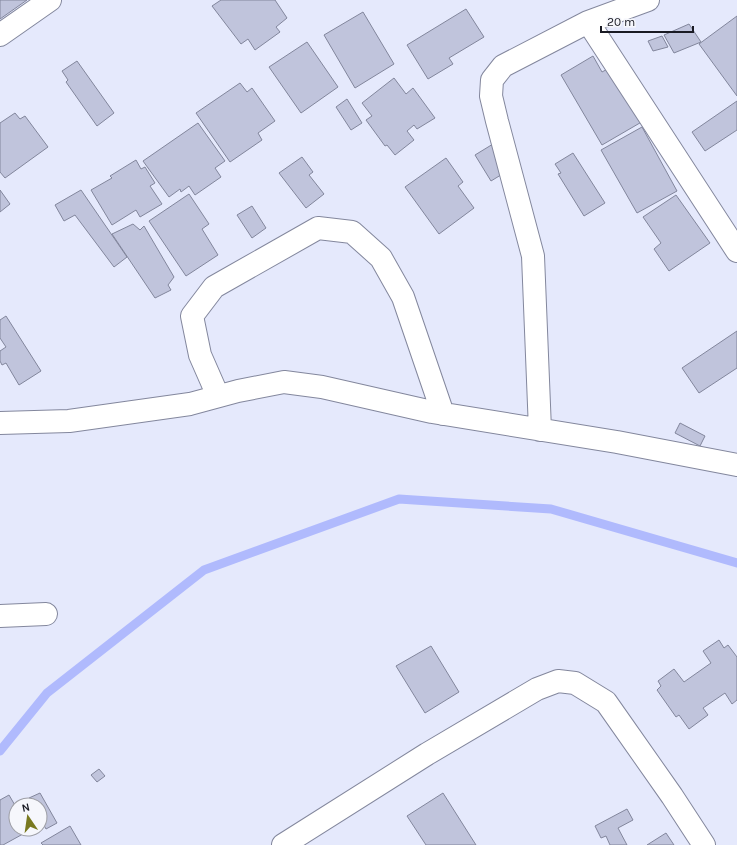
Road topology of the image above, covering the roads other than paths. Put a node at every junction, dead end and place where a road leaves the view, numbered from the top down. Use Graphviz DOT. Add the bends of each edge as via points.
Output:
graph roads {
  1 [pos="50,0"];
  2 [pos="648,0"];
  3 [pos="588,22"];
  4 [pos="0,35"];
  5 [pos="737,251"];
  6 [pos="218,396"];
  7 [pos="443,414"];
  8 [pos="0,423"];
  9 [pos="540,430"];
  10 [pos="737,466"];
  11 [pos="46,614"];
  12 [pos="0,616"];
  13 [pos="283,845"];
  14 [pos="704,845"];
  1 -- 4 [label="street"];
  2 -- 3 [label="street"];
  3 -- 5 [label="street"];
  3 -- 9 [label="street" via="503,66 492,80 491,96 497,122 533,256"];
  6 -- 7 [label="street" via="284,382 322,387"];
  6 -- 7 [label="street" via="200,355 192,316 214,287 318,228 352,232 380,258 403,297"];
  6 -- 8 [label="street" via="190,404 69,422"];
  7 -- 9 [label="street"];
  9 -- 10 [label="street" via="617,442"];
  11 -- 12 [label="street"];
  13 -- 14 [label="street" via="416,760 537,689 558,681 575,683 606,702"];
}
